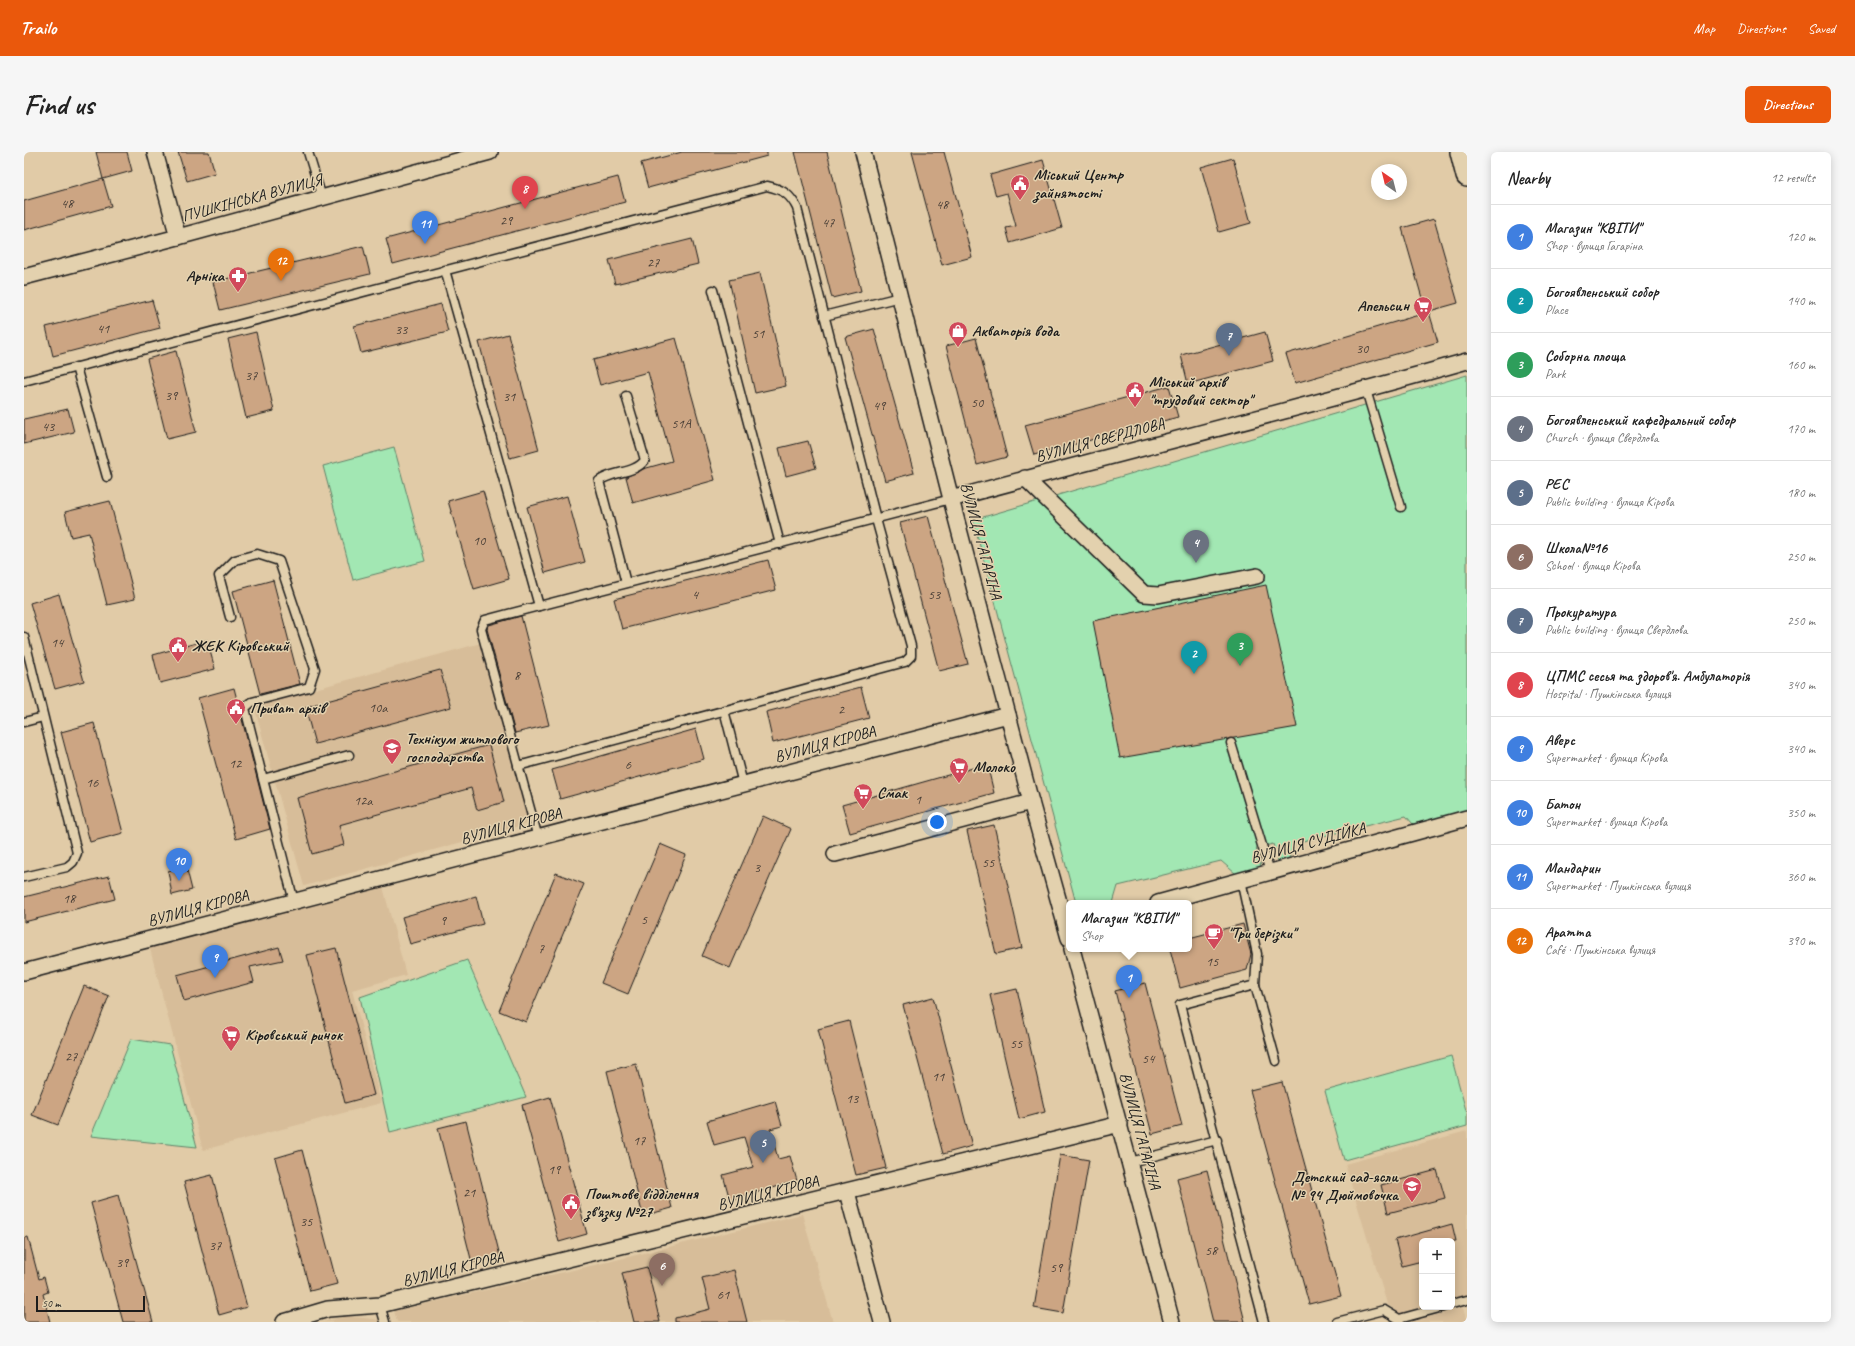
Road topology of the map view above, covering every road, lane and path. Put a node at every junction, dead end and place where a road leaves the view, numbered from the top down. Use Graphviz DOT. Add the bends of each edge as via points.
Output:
graph roads {
  1 [pos="155,152"];
  2 [pos="308,152"];
  3 [pos="863,152"];
  4 [pos="1461,152"];
  5 [pos="480,153"];
  6 [pos="1467,176"];
  7 [pos="322,198"];
  8 [pos="178,237"];
  9 [pos="445,270"];
  10 [pos="24,276"];
  11 [pos="713,290"];
  12 [pos="900,297"];
  13 [pos="824,316"];
  14 [pos="1467,361"];
  15 [pos="76,367"];
  16 [pos="24,381"];
  17 [pos="1366,390"];
  18 [pos="626,396"];
  19 [pos="108,477"];
  20 [pos="1025,478"];
  21 [pos="951,499"];
  22 [pos="1401,507"];
  23 [pos="876,519"];
  24 [pos="780,544"];
  25 [pos="1257,576"];
  26 [pos="626,583"];
  27 [pos="539,606"];
  28 [pos="230,617"];
  29 [pos="24,637"];
  30 [pos="724,710"];
  31 [pos="1008,715"];
  32 [pos="44,717"];
  33 [pos="24,722"];
  34 [pos="1231,743"];
  35 [pos="349,755"];
  36 [pos="518,766"];
  37 [pos="263,779"];
  38 [pos="743,784"];
  39 [pos="1031,802"];
  40 [pos="1467,818"];
  41 [pos="538,838"];
  42 [pos="835,854"];
  43 [pos="1270,872"];
  44 [pos="24,877"];
  45 [pos="1241,880"];
  46 [pos="1169,900"];
  47 [pos="294,902"];
  48 [pos="1066,924"];
  49 [pos="1073,952"];
  50 [pos="24,972"];
  51 [pos="1255,985"];
  52 [pos="1276,1061"];
  53 [pos="1120,1124"];
  54 [pos="1217,1140"];
  55 [pos="1130,1162"];
  56 [pos="847,1192"];
  57 [pos="1467,1300"];
  58 [pos="1455,1303"];
  59 [pos="380,1305"];
  60 [pos="1432,1310"];
  61 [pos="284,1322"];
  62 [pos="385,1322"];
  63 [pos="882,1322"];
  64 [pos="1172,1322"];
  65 [pos="1264,1322"];
  66 [pos="1337,1322"];
  1 -- 8 [label="street"];
  2 -- 7 [label="lane"];
  3 -- 12 [label="street, ВУЛИЦЯ ГАГАРІНА"];
  4 -- 6 [label="street"];
  5 -- 7 [label="street, ПУШКІНСЬКА ВУЛИЦЯ"];
  7 -- 8 [label="street, ПУШКІНСЬКА ВУЛИЦЯ"];
  8 -- 10 [label="street, ПУШКІНСЬКА ВУЛИЦЯ"];
  9 -- 13 [label="lane" via="767,186 788,194 797,208"];
  9 -- 15 [label="lane"];
  9 -- 27 [label="lane"];
  11 -- 24 [label="lane"];
  12 -- 13 [label="lane"];
  12 -- 21 [label="street, ВУЛИЦЯ ГАГАРІНА"];
  13 -- 23 [label="lane"];
  14 -- 17 [label="street, ВУЛИЦЯ СВЕРДЛОВА"];
  15 -- 16 [label="lane"];
  15 -- 19 [label="lane"];
  17 -- 20 [label="street, ВУЛИЦЯ СВЕРДЛОВА"];
  17 -- 22 [label="lane"];
  18 -- 26 [label="lane" via="645,460 636,468 606,476 599,481"];
  20 -- 21 [label="street, ВУЛИЦЯ СВЕРДЛОВА"];
  20 -- 25 [label="street" via="1144,594 1158,595"];
  21 -- 23 [label="lane"];
  21 -- 31 [label="street, ВУЛИЦЯ ГАГАРІНА"];
  23 -- 24 [label="lane"];
  23 -- 30 [label="lane" via="911,646 911,656 905,662"];
  24 -- 26 [label="lane"];
  26 -- 27 [label="lane"];
  27 -- 36 [label="lane" via="485,620 481,629"];
  28 -- 37 [label="lane" via="219,576 234,560 256,554 278,561 315,669 309,687 252,702 245,708"];
  29 -- 32 [label="lane"];
  30 -- 36 [label="lane"];
  30 -- 38 [label="lane"];
  31 -- 38 [label="street, ВУЛИЦЯ КІРОВА"];
  31 -- 39 [label="street, ВУЛИЦЯ ГАГАРІНА"];
  32 -- 33 [label="lane"];
  32 -- 44 [label="lane" via="77,853 67,867"];
  34 -- 43 [label="lane"];
  35 -- 37 [label="lane"];
  36 -- 41 [label="lane"];
  37 -- 47 [label="lane"];
  38 -- 41 [label="street, ВУЛИЦЯ КІРОВА"];
  39 -- 42 [label="street"];
  39 -- 48 [label="street, ВУЛИЦЯ ГАГАРІНА"];
  40 -- 43 [label="street, ВУЛИЦЯ СУДІЙКА"];
  41 -- 47 [label="street, ВУЛИЦЯ КІРОВА"];
  43 -- 45 [label="street, ВУЛИЦЯ СУДІЙКА"];
  45 -- 46 [label="street, ВУЛИЦЯ СУДІЙКА"];
  45 -- 51 [label="lane" via="1257,954"];
  47 -- 50 [label="street, ВУЛИЦЯ КІРОВА"];
  49 -- 53 [label="street, ВУЛИЦЯ ГАГАРІНА"];
  51 -- 52 [label="lane"];
  51 -- 54 [label="lane" via="1180,1006"];
  53 -- 55 [label="street, ВУЛИЦЯ ГАГАРІНА"];
  53 -- 56 [label="street, ВУЛИЦЯ КІРОВА"];
  54 -- 55 [label="lane"];
  54 -- 65 [label="lane"];
  55 -- 64 [label="street, ВУЛИЦЯ ГАГАРІНА"];
  56 -- 59 [label="street, ВУЛИЦЯ КІРОВА"];
  56 -- 63 [label="street"];
  57 -- 58 [label="lane"];
  59 -- 61 [label="street, ВУЛИЦЯ КІРОВА" via="328,1309"];
  59 -- 62 [label="lane"];
  60 -- 66 [label="lane" via="1399,1319 1384,1310"];
}
